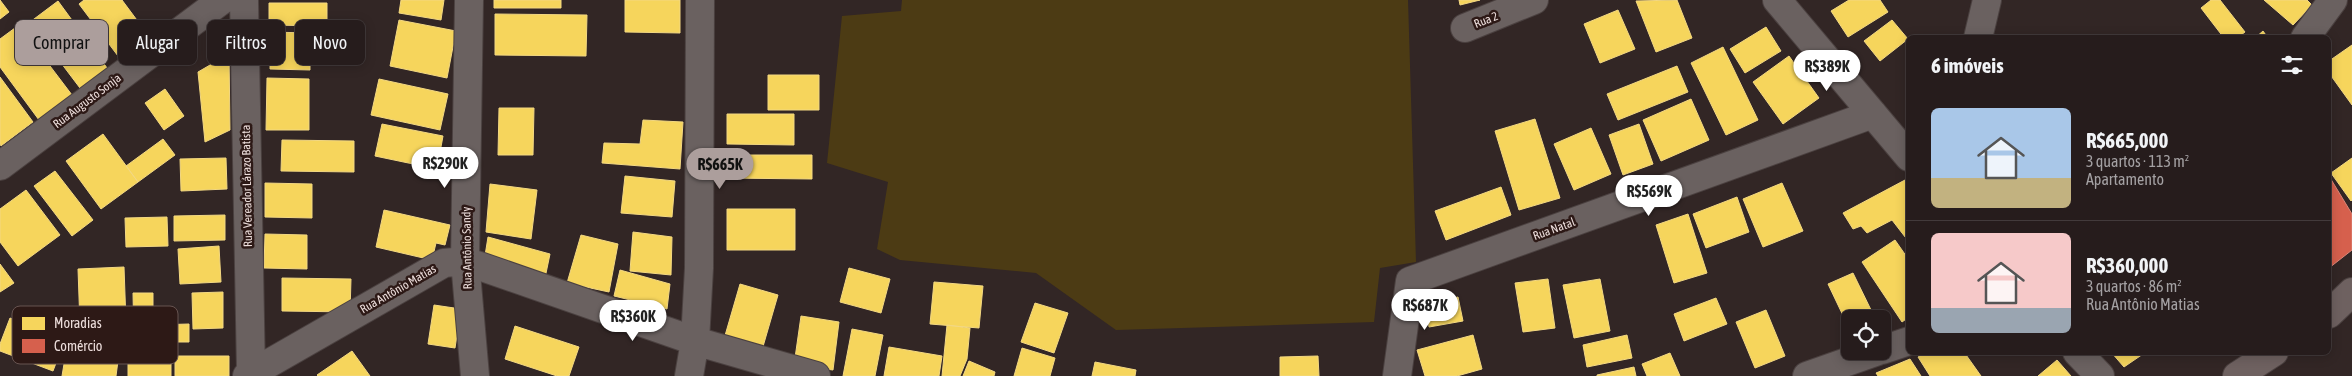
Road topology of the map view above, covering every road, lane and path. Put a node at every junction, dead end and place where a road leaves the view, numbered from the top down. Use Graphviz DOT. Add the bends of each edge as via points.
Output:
graph roads {
  1 [pos="222,0"];
  2 [pos="244,0"];
  3 [pos="470,0"];
  4 [pos="700,0"];
  5 [pos="1534,0"];
  6 [pos="1777,0"];
  7 [pos="1986,0"];
  8 [pos="2332,0"];
  9 [pos="1465,28"];
  10 [pos="1979,35"];
  11 [pos="2308,35"];
  12 [pos="1873,114"];
  13 [pos="1906,153"];
  14 [pos="0,166"];
  15 [pos="464,262"];
  16 [pos="2352,292"];
  17 [pos="2331,312"];
  18 [pos="2352,313"];
  19 [pos="2331,321"];
  20 [pos="695,340"];
  21 [pos="1906,342"];
  22 [pos="1891,347"];
  23 [pos="2080,355"];
  24 [pos="2269,355"];
  25 [pos="1852,360"];
  26 [pos="249,374"];
  27 [pos="475,376"];
  28 [pos="689,376"];
  29 [pos="816,376"];
  30 [pos="1398,376"];
  31 [pos="1806,376"];
  32 [pos="2100,376"];
  33 [pos="2237,376"];
  1 -- 14 [label="street, Rua Augusto Sonja"];
  2 -- 26 [label="street, Rua Vereador Lárazo Batista"];
  3 -- 15 [label="street, Rua Antônio Sandy"];
  4 -- 20 [label="street"];
  5 -- 9 [label="street, Rua 2"];
  6 -- 12 [label="street"];
  7 -- 10 [label="street"];
  8 -- 11 [label="street"];
  12 -- 13 [label="street"];
  12 -- 30 [label="street, Rua Natal" via="1410,280"];
  15 -- 20 [label="street, Rua Antônio Matias"];
  15 -- 26 [label="street, Rua Antônio Matias" via="444,263"];
  15 -- 27 [label="street, Rua Antônio Sandy"];
  16 -- 17 [label="main road"];
  18 -- 19 [label="main road"];
  20 -- 28 [label="street"];
  20 -- 29 [label="street, Rua Antônio Matias"];
  21 -- 22 [label="street"];
  23 -- 32 [label="street"];
  24 -- 33 [label="main road"];
  25 -- 31 [label="street"];
}
